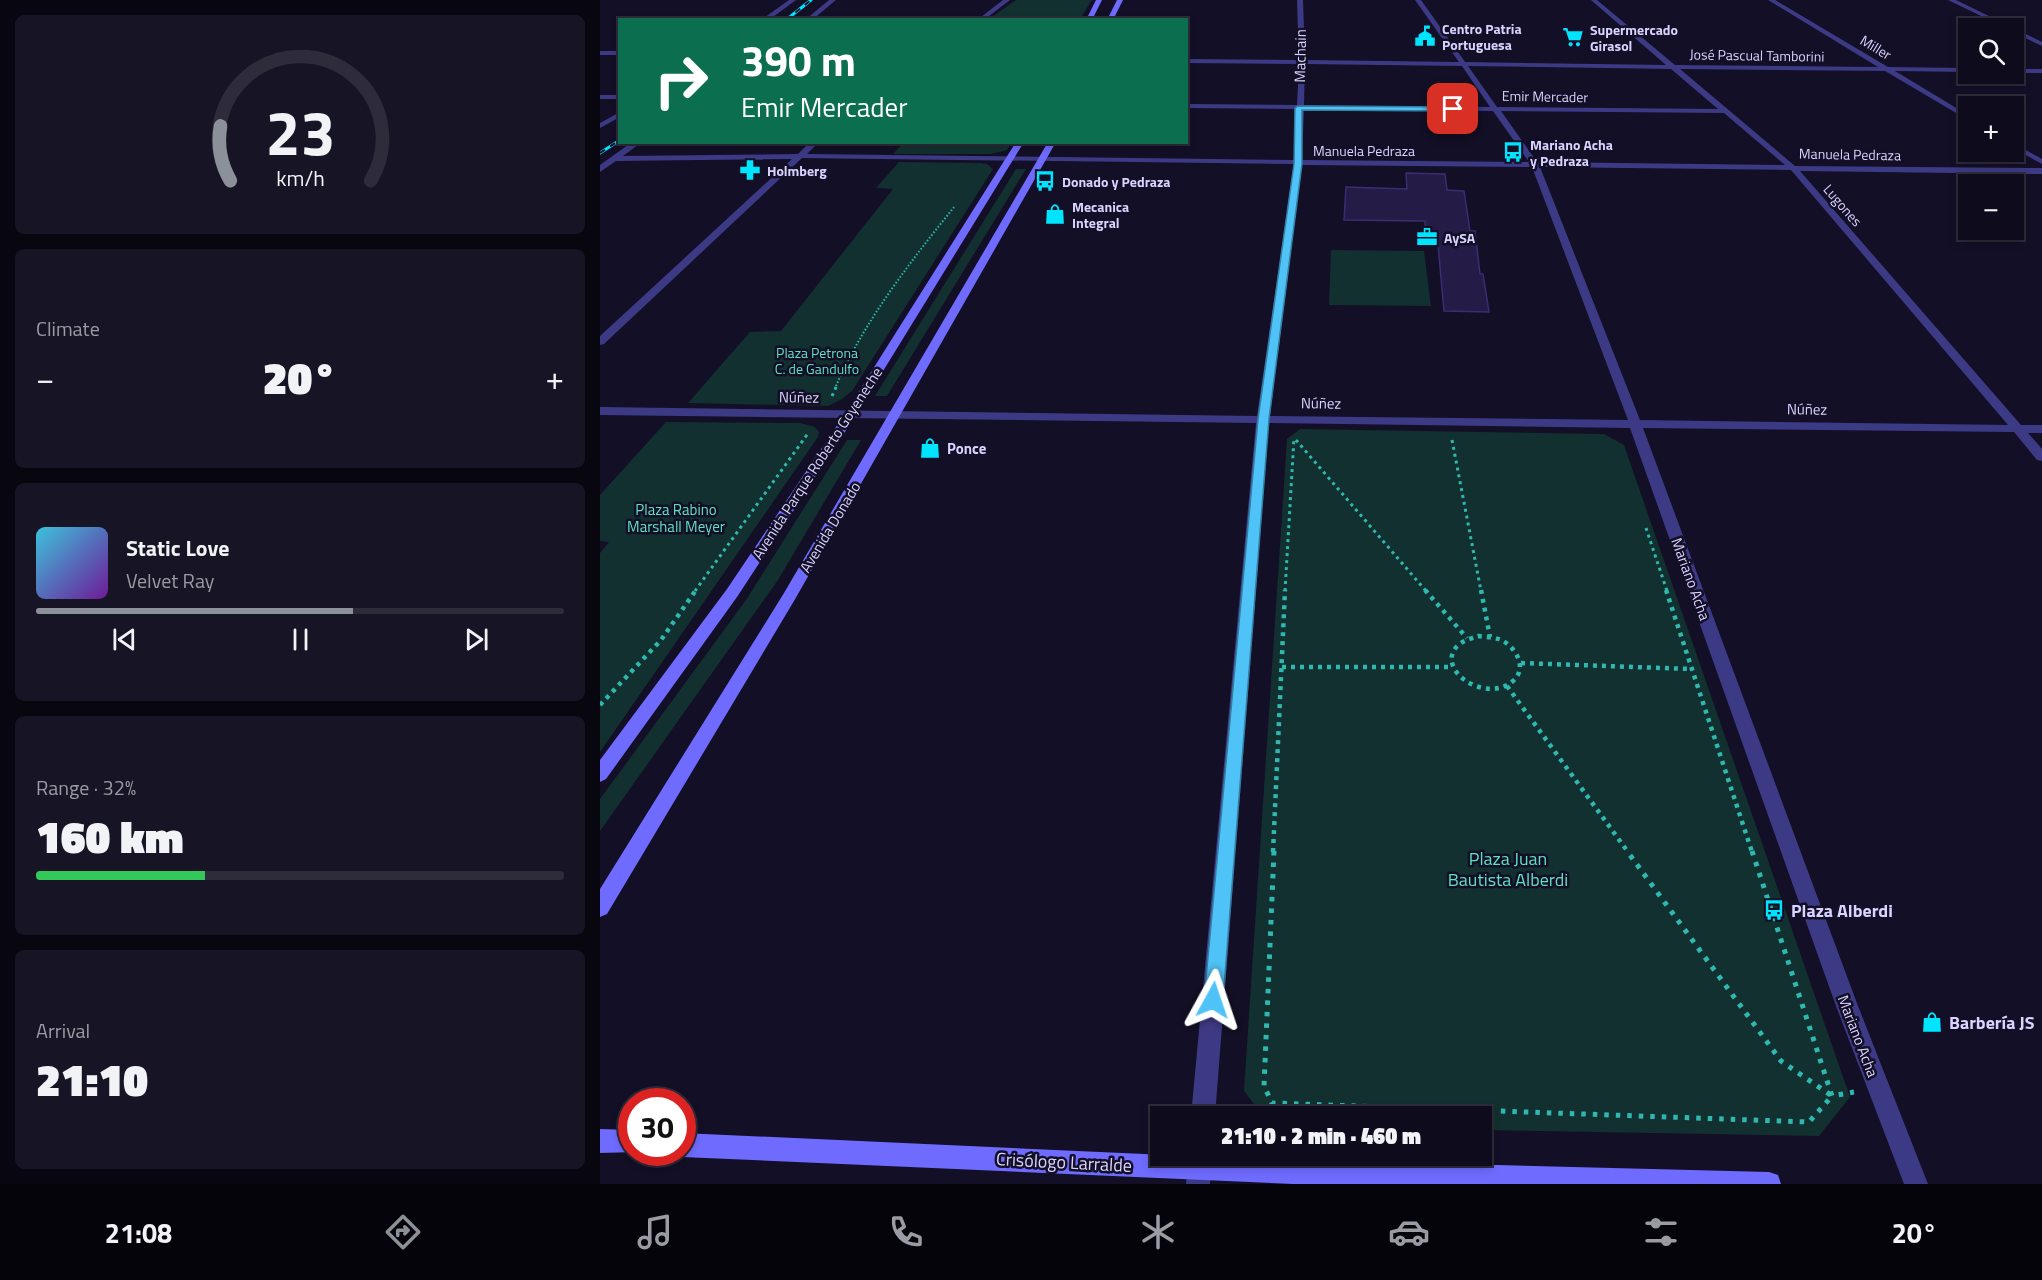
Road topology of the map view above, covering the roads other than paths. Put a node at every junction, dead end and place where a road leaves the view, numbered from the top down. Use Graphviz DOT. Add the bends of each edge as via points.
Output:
graph roads {
  1 [pos="793,0"];
  2 [pos="833,0"];
  3 [pos="1007,0"];
  4 [pos="1099,0"];
  5 [pos="1120,0"];
  6 [pos="1300,0"];
  7 [pos="1418,0"];
  8 [pos="1594,0"];
  9 [pos="1771,0"];
  10 [pos="1951,0"];
  11 [pos="767,18"];
  12 [pos="810,18"];
  13 [pos="983,18"];
  14 [pos="1090,18"];
  15 [pos="1111,18"];
  16 [pos="1988,18"];
  17 [pos="2024,35"];
  18 [pos="2042,44"];
  19 [pos="600,53"];
  20 [pos="618,53"];
  21 [pos="1188,61"];
  22 [pos="1302,62"];
  23 [pos="1463,64"];
  24 [pos="1670,67"];
  25 [pos="1886,69"];
  26 [pos="1958,70"];
  27 [pos="2024,71"];
  28 [pos="2042,71"];
  29 [pos="618,97"];
  30 [pos="600,98"];
  31 [pos="1188,106"];
  32 [pos="1298,108"];
  33 [pos="1497,109"];
  34 [pos="1724,111"];
  35 [pos="1958,112"];
  36 [pos="618,115"];
  37 [pos="600,126"];
  38 [pos="635,144"];
  39 [pos="813,144"];
  40 [pos="1019,144"];
  41 [pos="1051,144"];
  42 [pos="2024,151"];
  43 [pos="798,156"];
  44 [pos="614,159"];
  45 [pos="1011,159"];
  46 [pos="1043,160"];
  47 [pos="2042,162"];
  48 [pos="1298,164"];
  49 [pos="1535,165"];
  50 [pos="1792,167"];
  51 [pos="600,169"];
  52 [pos="2042,171"];
  53 [pos="600,342"];
  54 [pos="600,411"];
  55 [pos="850,415"];
  56 [pos="896,415"];
  57 [pos="1263,419"];
  58 [pos="1635,423"];
  59 [pos="2016,428"];
  60 [pos="2042,429"];
  61 [pos="2042,457"];
  62 [pos="600,774"];
  63 [pos="600,907"];
  64 [pos="1204,1106"];
  65 [pos="600,1141"];
  66 [pos="618,1142"];
  67 [pos="696,1145"];
  68 [pos="1199,1169"];
  69 [pos="1769,1184"];
  70 [pos="1916,1184"];
  1 -- 11 [label="street"];
  2 -- 12 [label="street"];
  3 -- 13 [label="street"];
  4 -- 14 [label="main road"];
  5 -- 15 [label="main road"];
  6 -- 22 [label="street, Machain"];
  7 -- 23 [label="street, Mariano Acha"];
  8 -- 24 [label="street, Lugones"];
  9 -- 25 [label="street, Miller"];
  10 -- 16 [label="street"];
  17 -- 18 [label="street"];
  19 -- 20 [label="street"];
  21 -- 22 [label="street, José Pascual Tamborini"];
  22 -- 23 [label="street, José Pascual Tamborini"];
  22 -- 32 [label="street, Machain"];
  23 -- 24 [label="street, José Pascual Tamborini"];
  23 -- 33 [label="street, Mariano Acha"];
  24 -- 25 [label="street, José Pascual Tamborini"];
  24 -- 34 [label="street, Lugones"];
  25 -- 26 [label="street, José Pascual Tamborini"];
  25 -- 35 [label="street, Miller"];
  27 -- 28 [label="street"];
  29 -- 30 [label="street"];
  31 -- 32 [label="street, Emir Mercader"];
  32 -- 33 [label="street, Emir Mercader"];
  32 -- 48 [label="street, Machain"];
  33 -- 34 [label="street, Emir Mercader"];
  33 -- 49 [label="street, Mariano Acha"];
  34 -- 50 [label="street, Lugones"];
  36 -- 37 [label="street"];
  38 -- 44 [label="street"];
  39 -- 43 [label="street"];
  40 -- 45 [label="main road, Avenida Parque Roberto Goyeneche"];
  41 -- 46 [label="main road, Avenida Donado"];
  42 -- 47 [label="street"];
  43 -- 44 [label="street, Manuela Pedraza"];
  43 -- 45 [label="street, Manuela Pedraza"];
  43 -- 53 [label="street"];
  44 -- 51 [label="street"];
  45 -- 46 [label="street, Manuela Pedraza"];
  45 -- 55 [label="main road, Avenida Parque Roberto Goyeneche"];
  46 -- 48 [label="street, Manuela Pedraza"];
  46 -- 56 [label="main road, Avenida Donado"];
  48 -- 49 [label="street, Manuela Pedraza"];
  48 -- 57 [label="street, Machain"];
  49 -- 50 [label="street, Manuela Pedraza"];
  49 -- 58 [label="street, Mariano Acha"];
  50 -- 52 [label="street, Manuela Pedraza"];
  50 -- 59 [label="street, Lugones"];
  54 -- 55 [label="street, Núñez"];
  55 -- 56 [label="street, Núñez"];
  55 -- 62 [label="main road, Avenida Parque Roberto Goyeneche" via="732,593"];
  56 -- 57 [label="street, Núñez"];
  56 -- 63 [label="main road, Avenida Donado"];
  57 -- 58 [label="street, Núñez"];
  57 -- 64 [label="street, Machain"];
  58 -- 59 [label="street, Núñez"];
  58 -- 70 [label="street, Mariano Acha"];
  59 -- 60 [label="street, Núñez"];
  59 -- 61 [label="street, Lugones"];
  65 -- 66 [label="main road"];
  67 -- 68 [label="main road, Crisólogo Larralde"];
  68 -- 69 [label="main road, Crisólogo Larralde"];
}
